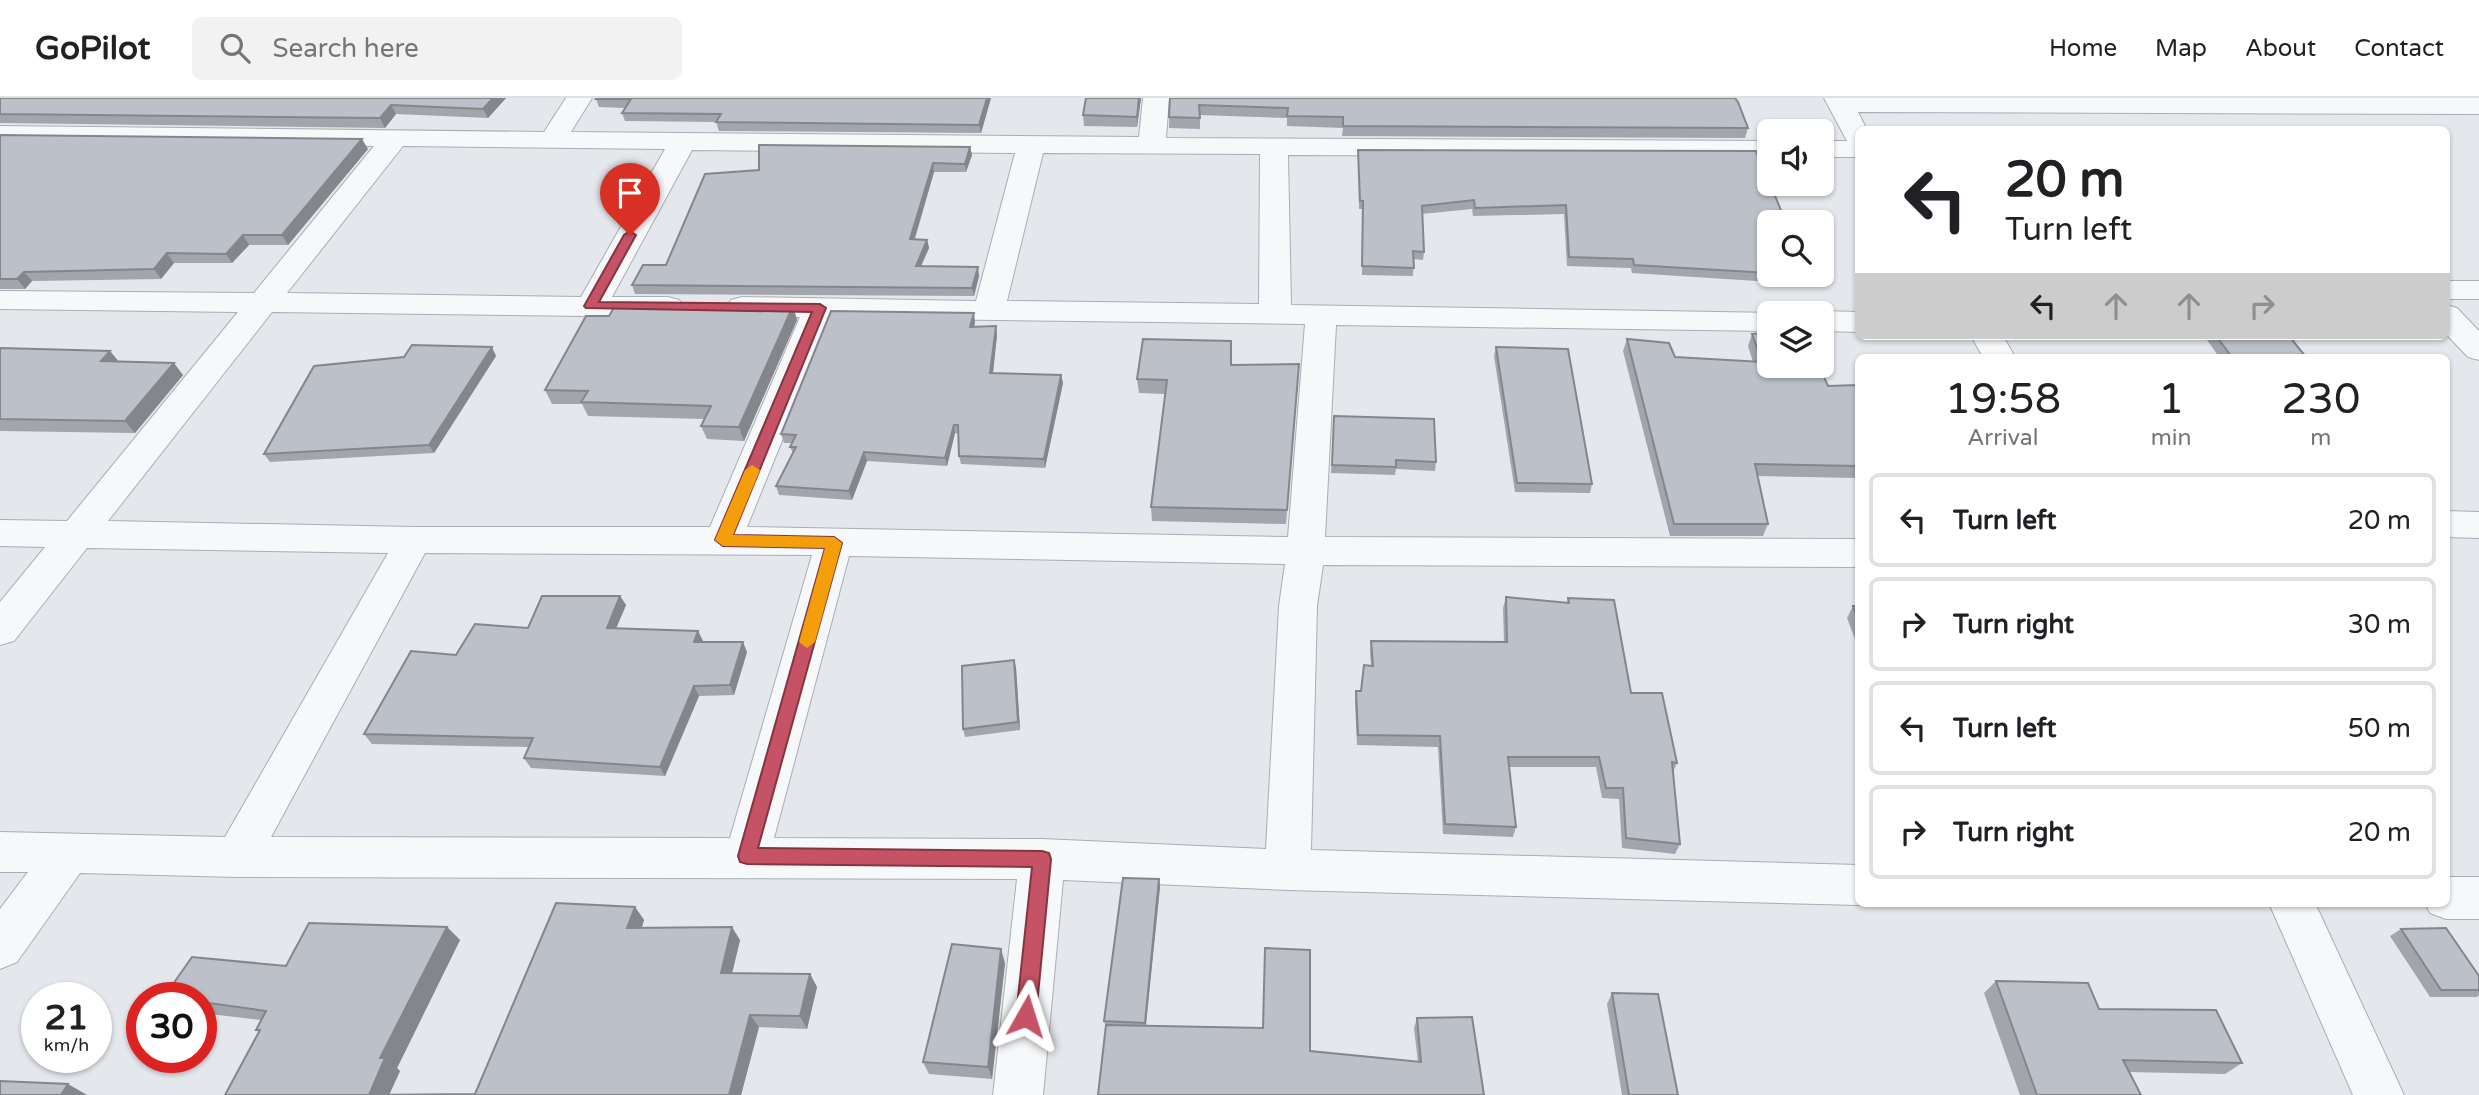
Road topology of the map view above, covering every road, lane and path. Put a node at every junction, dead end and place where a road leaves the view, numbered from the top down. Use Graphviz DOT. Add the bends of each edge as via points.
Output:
graph roads {
  1 [pos="579,98"];
  2 [pos="1156,98"];
  3 [pos="1839,101"];
  4 [pos="2240,102"];
  5 [pos="2479,106"];
  6 [pos="1855,131"];
  7 [pos="0,134"];
  8 [pos="396,138"];
  9 [pos="553,139"];
  10 [pos="683,141"];
  11 [pos="1031,145"];
  12 [pos="1152,145"];
  13 [pos="1274,147"];
  14 [pos="1757,149"];
  15 [pos="1834,149"];
  16 [pos="1855,149"];
  17 [pos="2450,290"];
  18 [pos="2479,290"];
  19 [pos="0,300"];
  20 [pos="262,301"];
  21 [pos="591,306"];
  22 [pos="820,308"];
  23 [pos="989,309"];
  24 [pos="1275,315"];
  25 [pos="1321,316"];
  26 [pos="2450,319"];
  27 [pos="1757,321"];
  28 [pos="1834,321"];
  29 [pos="1855,322"];
  30 [pos="2479,350"];
  31 [pos="2450,524"];
  32 [pos="2479,525"];
  33 [pos="0,533"];
  34 [pos="75,534"];
  35 [pos="414,540"];
  36 [pos="723,540"];
  37 [pos="834,543"];
  38 [pos="1306,551"];
  39 [pos="1855,553"];
  40 [pos="0,630"];
  41 [pos="0,852"];
  42 [pos="70,852"];
  43 [pos="747,856"];
  44 [pos="237,858"];
  45 [pos="1042,859"];
  46 [pos="1288,870"];
  47 [pos="1855,885"];
  48 [pos="2450,898"];
  49 [pos="2479,898"];
  50 [pos="2294,907"];
  51 [pos="0,947"];
  52 [pos="1018,1095"];
  53 [pos="2379,1095"];
  1 -- 9 [label="street"];
  2 -- 12 [label="street"];
  3 -- 4 [label="street"];
  3 -- 6 [label="street"];
  4 -- 5 [label="street"];
  7 -- 8 [label="street"];
  8 -- 9 [label="street"];
  8 -- 20 [label="street"];
  9 -- 10 [label="street"];
  10 -- 11 [label="street"];
  10 -- 21 [label="street"];
  11 -- 12 [label="street"];
  11 -- 23 [label="street"];
  12 -- 13 [label="street"];
  13 -- 14 [label="street"];
  13 -- 24 [label="street"];
  15 -- 16 [label="street"];
  17 -- 18 [label="street"];
  19 -- 20 [label="street"];
  20 -- 21 [label="street"];
  20 -- 34 [label="street"];
  21 -- 22 [label="street"];
  22 -- 23 [label="street"];
  22 -- 36 [label="street"];
  23 -- 24 [label="street"];
  24 -- 25 [label="street"];
  25 -- 27 [label="street"];
  25 -- 38 [label="street"];
  26 -- 30 [label="street"];
  28 -- 29 [label="street"];
  31 -- 32 [label="street"];
  33 -- 34 [label="street"];
  34 -- 35 [label="street"];
  34 -- 40 [label="street"];
  35 -- 36 [label="street"];
  35 -- 44 [label="street"];
  36 -- 37 [label="street"];
  37 -- 38 [label="street"];
  37 -- 43 [label="street"];
  38 -- 39 [label="street"];
  38 -- 46 [label="street" via="1298,606"];
  41 -- 42 [label="street"];
  42 -- 44 [label="street"];
  42 -- 51 [label="street"];
  43 -- 44 [label="street"];
  43 -- 45 [label="street"];
  45 -- 46 [label="street"];
  45 -- 52 [label="street"];
  46 -- 47 [label="street"];
  48 -- 49 [label="street"];
  50 -- 53 [label="street"];
}
